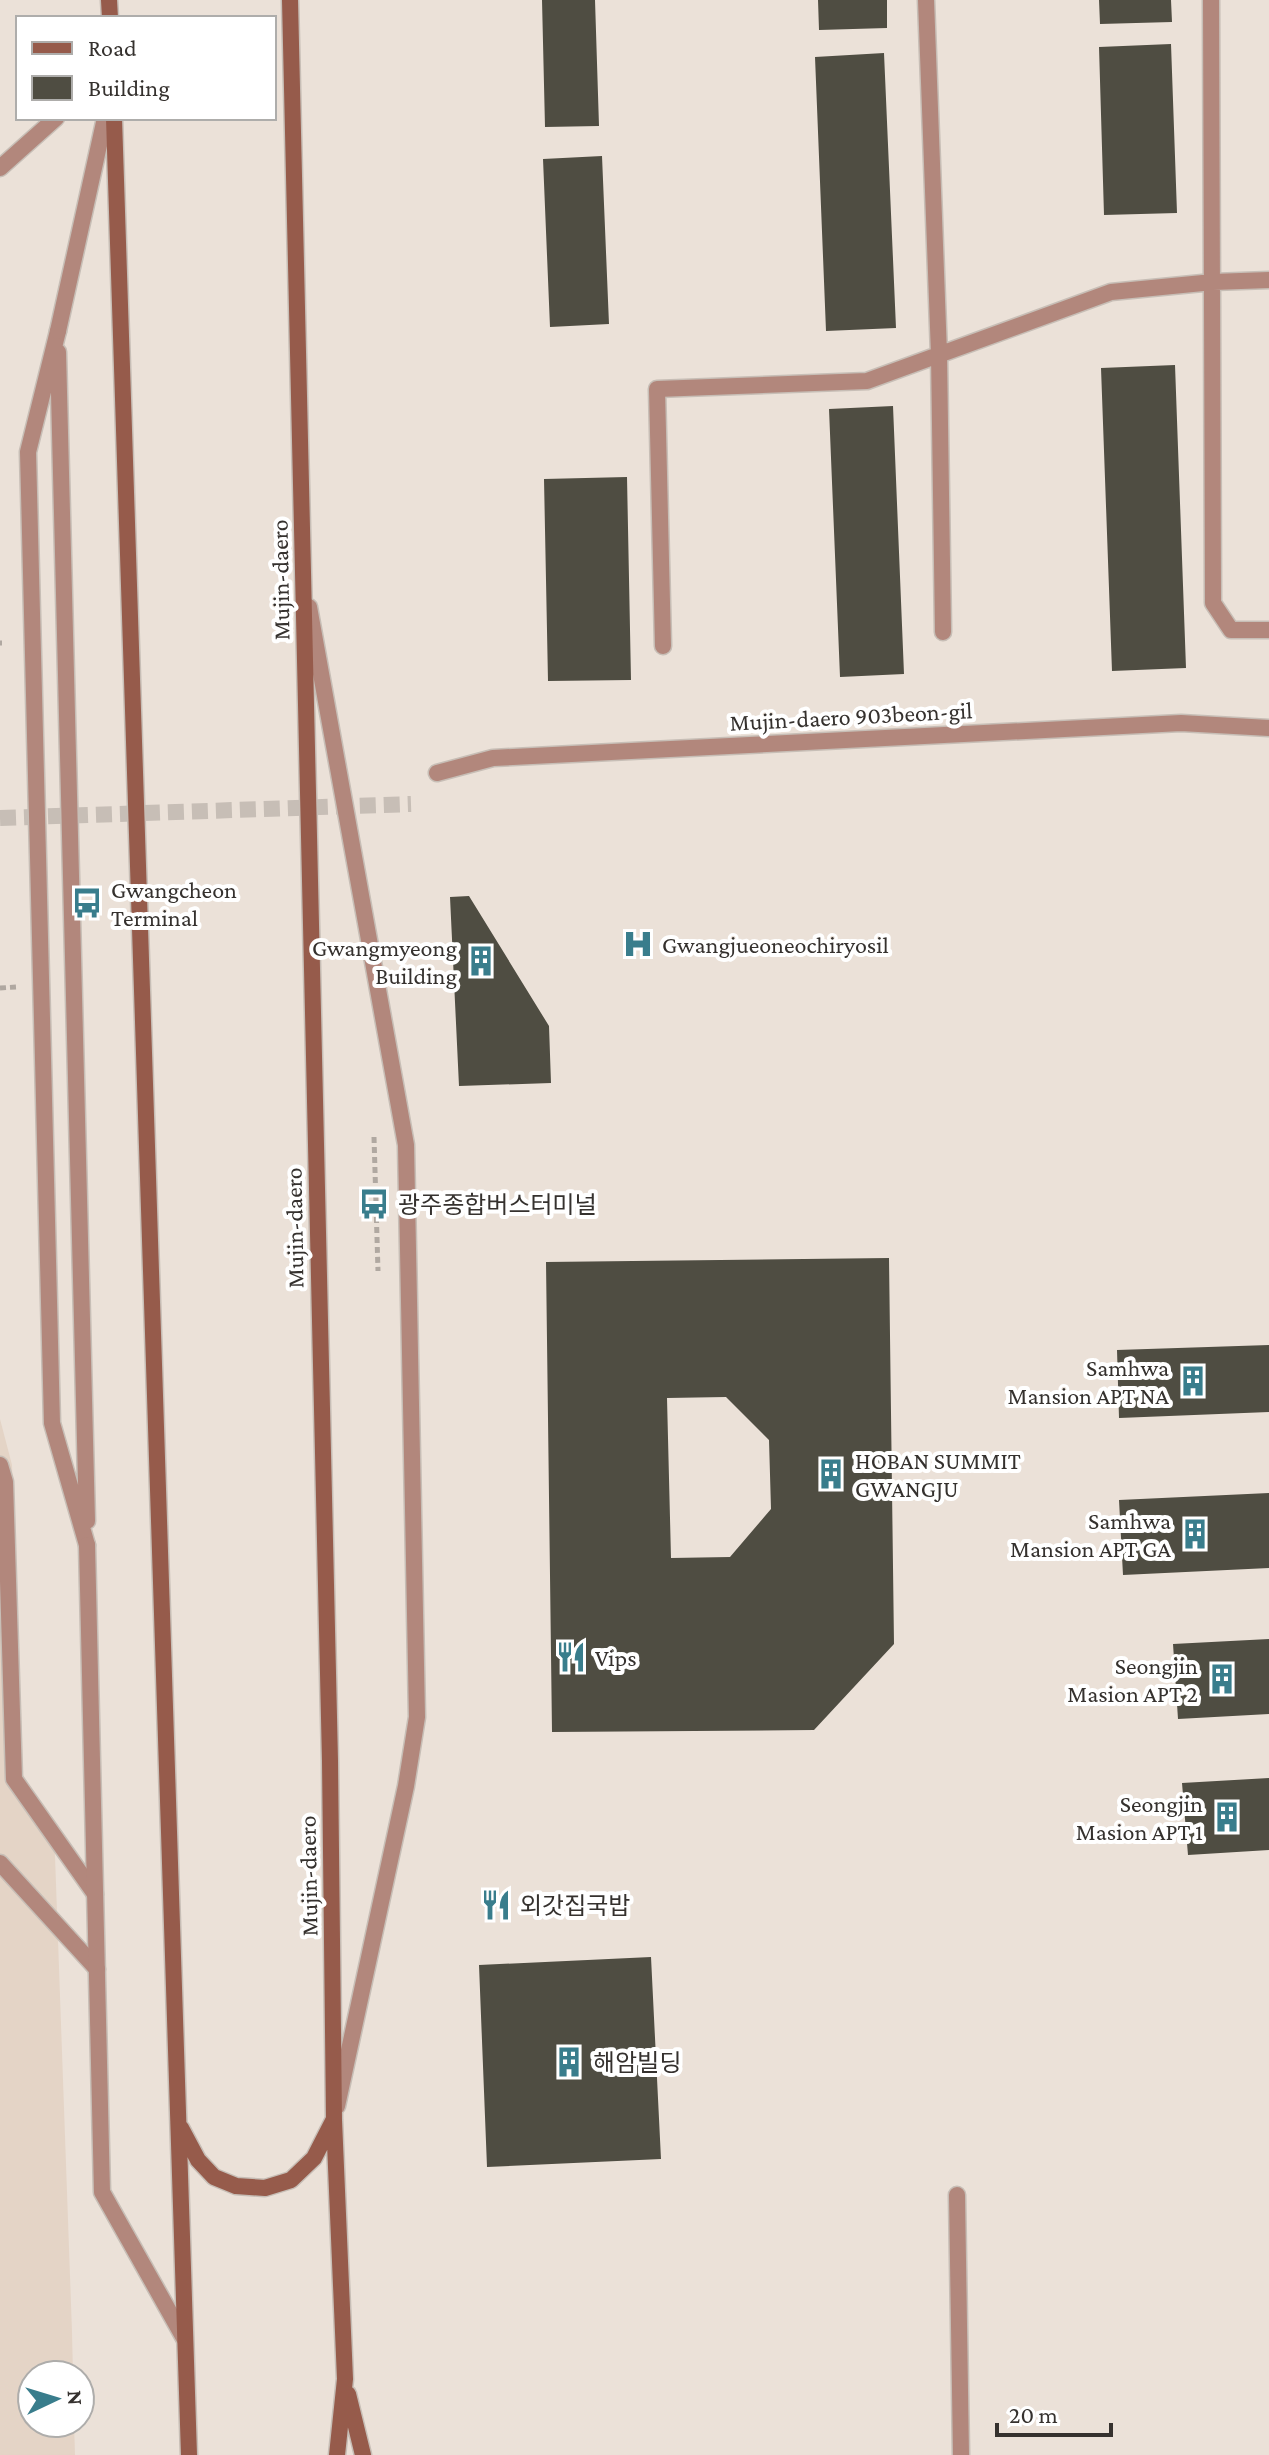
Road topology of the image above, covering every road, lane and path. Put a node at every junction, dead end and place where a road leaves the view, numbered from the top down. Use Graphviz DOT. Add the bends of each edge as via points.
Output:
graph roads {
  1 [pos="290,0"];
  2 [pos="926,0"];
  3 [pos="1211,0"];
  4 [pos="54,120"];
  5 [pos="105,120"];
  6 [pos="114,120"];
  7 [pos="0,168"];
  8 [pos="1269,280"];
  9 [pos="1213,282"];
  10 [pos="58,331"];
  11 [pos="939,354"];
  12 [pos="304,580"];
  13 [pos="1269,630"];
  14 [pos="943,632"];
  15 [pos="663,646"];
  16 [pos="1269,728"];
  17 [pos="437,773"];
  18 [pos="0,1465"];
  19 [pos="87,1545"];
  20 [pos="0,1863"];
  21 [pos="95,1894"];
  22 [pos="97,1969"];
  23 [pos="334,2120"];
  24 [pos="178,2123"];
  25 [pos="957,2195"];
  26 [pos="184,2338"];
  27 [pos="345,2379"];
  28 [pos="189,2455"];
  29 [pos="337,2455"];
  30 [pos="363,2455"];
  31 [pos="961,2455"];
  1 -- 12 [label="main road, Mujin-daero"];
  2 -- 11 [label="street"];
  3 -- 9 [label="street"];
  4 -- 7 [label="street"];
  5 -- 10 [label="street"];
  6 -- 24 [label="main road"];
  8 -- 9 [label="street"];
  9 -- 11 [label="street" via="1111,292"];
  9 -- 13 [label="street" via="1213,603 1231,630"];
  10 -- 19 [label="street"];
  10 -- 19 [label="street" via="28,452 52,1423"];
  11 -- 14 [label="street"];
  11 -- 15 [label="street" via="867,381 657,389"];
  12 -- 23 [label="main road, Mujin-daero"];
  12 -- 23 [label="street" via="406,1145 417,1717"];
  16 -- 17 [label="street, Mujin-daero 903beon-gil" via="1181,723 493,758"];
  18 -- 21 [label="street" via="5,1482 14,1779"];
  19 -- 21 [label="street"];
  20 -- 22 [label="street"];
  21 -- 22 [label="street"];
  22 -- 26 [label="street" via="102,2192"];
  23 -- 24 [label="main road" via="314,2158 291,2180 265,2188 236,2186 214,2177"];
  23 -- 27 [label="main road, Mujin-daero"];
  24 -- 26 [label="main road"];
  25 -- 31 [label="street"];
  26 -- 28 [label="main road"];
  27 -- 29 [label="main road, Mujin-daero"];
  27 -- 30 [label="main road"];
}
